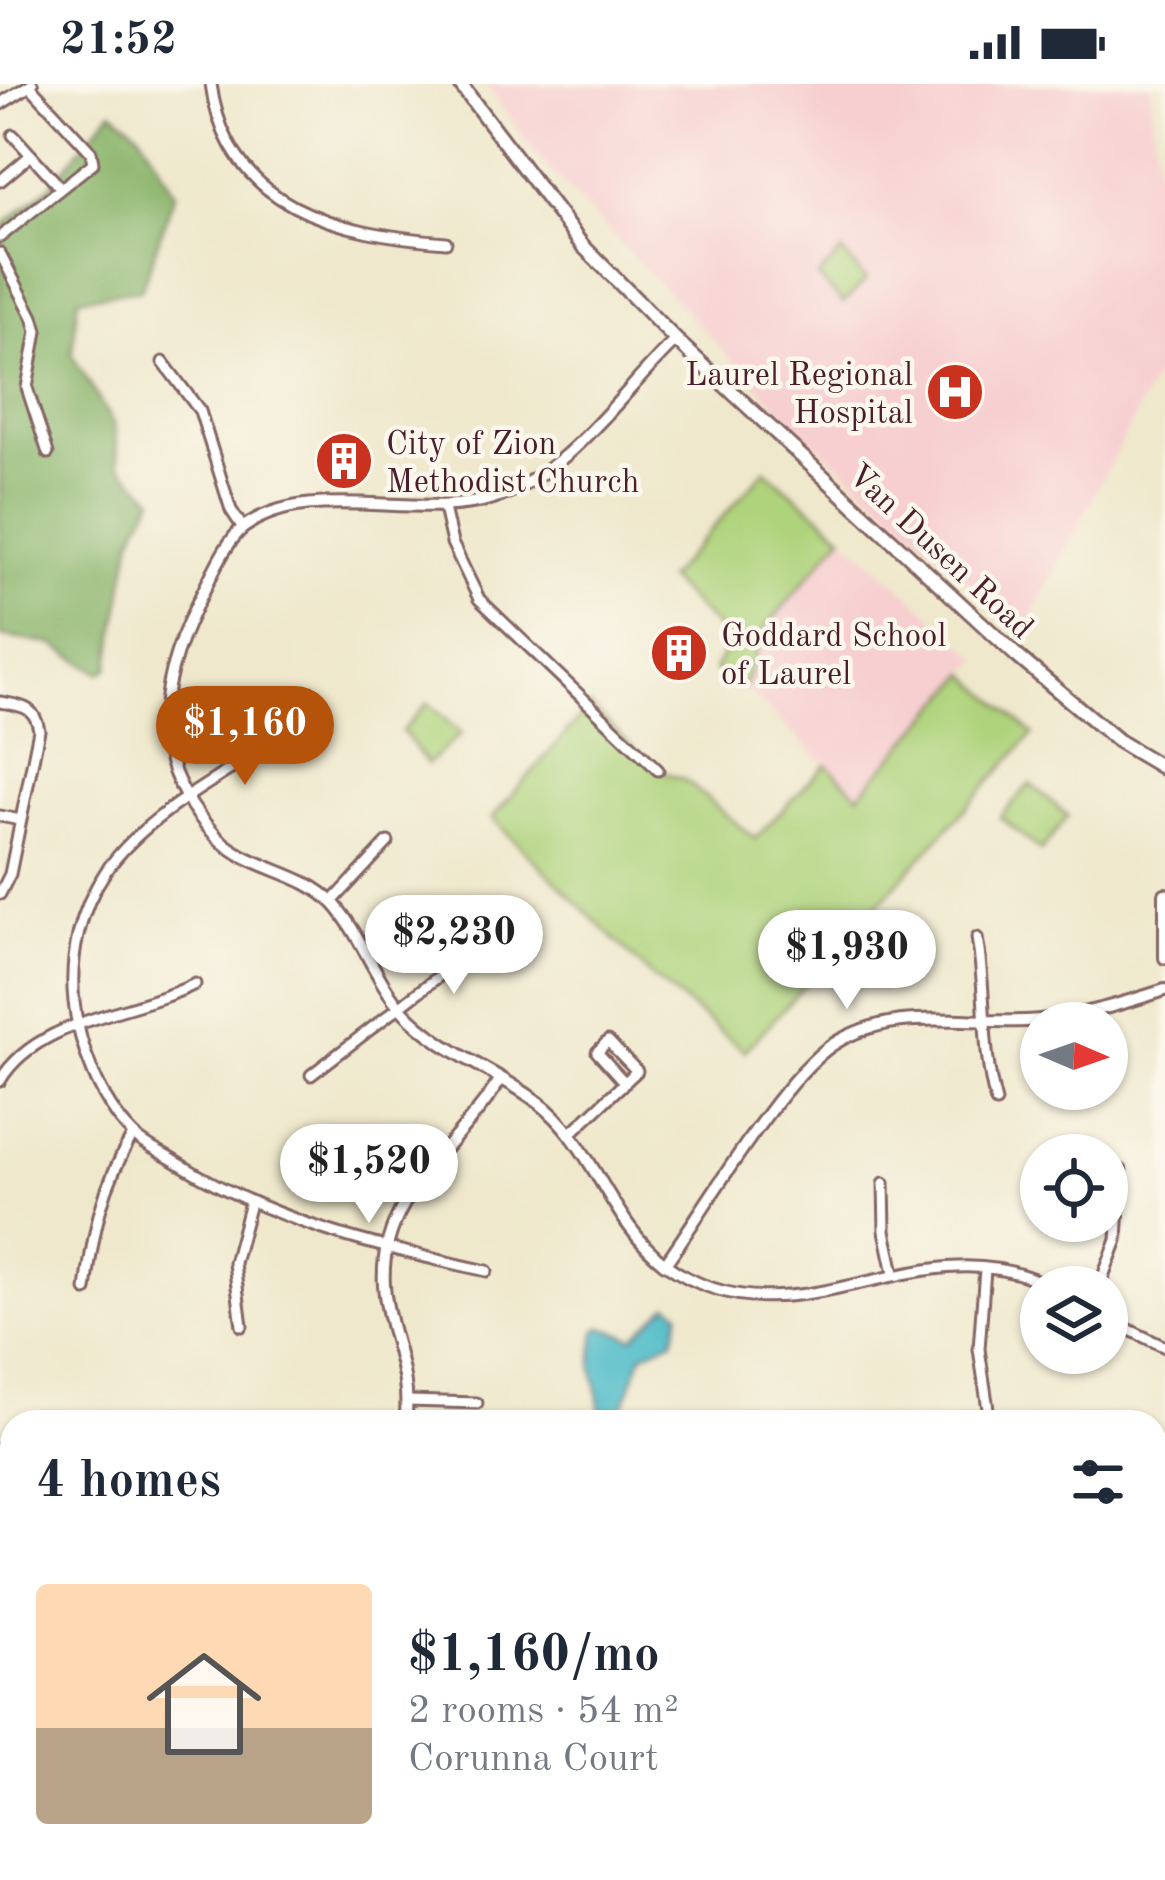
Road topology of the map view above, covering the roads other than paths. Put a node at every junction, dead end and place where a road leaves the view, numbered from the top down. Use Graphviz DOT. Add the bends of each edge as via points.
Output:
graph roads {
  1 [pos="211,84"];
  2 [pos="460,84"];
  3 [pos="31,85"];
  4 [pos="0,104"];
  5 [pos="13,135"];
  6 [pos="32,155"];
  7 [pos="0,181"];
  8 [pos="61,188"];
  9 [pos="0,237"];
  10 [pos="446,242"];
  11 [pos="0,254"];
  12 [pos="676,340"];
  13 [pos="163,362"];
  14 [pos="48,453"];
  15 [pos="444,508"];
  16 [pos="243,528"];
  17 [pos="0,702"];
  18 [pos="280,739"];
  19 [pos="1165,769"];
  20 [pos="658,770"];
  21 [pos="186,800"];
  22 [pos="0,816"];
  23 [pos="20,820"];
  24 [pos="388,842"];
  25 [pos="0,894"];
  26 [pos="1165,894"];
  27 [pos="332,902"];
  28 [pos="976,938"];
  29 [pos="478,946"];
  30 [pos="1165,958"];
  31 [pos="195,984"];
  32 [pos="1165,990"];
  33 [pos="400,1008"];
  34 [pos="985,1019"];
  35 [pos="76,1024"];
  36 [pos="2,1072"];
  37 [pos="311,1075"];
  38 [pos="500,1080"];
  39 [pos="625,1083"];
  40 [pos="996,1102"];
  41 [pos="570,1134"];
  42 [pos="134,1135"];
  43 [pos="884,1184"];
  44 [pos="250,1203"];
  45 [pos="386,1249"];
  46 [pos="665,1264"];
  47 [pos="985,1269"];
  48 [pos="487,1271"];
  49 [pos="894,1273"];
  50 [pos="1020,1278"];
  51 [pos="86,1290"];
  52 [pos="242,1327"];
  53 [pos="1128,1329"];
  54 [pos="1165,1347"];
  55 [pos="409,1401"];
  56 [pos="477,1403"];
  57 [pos="407,1410"];
  58 [pos="988,1410"];
  1 -- 10 [label="street" via="228,139 273,196 314,219"];
  2 -- 12 [label="main road, Van Dusen Road" via="582,245"];
  3 -- 4 [label="street"];
  3 -- 8 [label="street" via="91,152 93,163"];
  5 -- 6 [label="street"];
  6 -- 7 [label="street"];
  6 -- 8 [label="street"];
  8 -- 9 [label="street"];
  11 -- 14 [label="street" via="37,331 27,388"];
  12 -- 15 [label="street" via="529,483"];
  12 -- 19 [label="main road, Van Dusen Road" via="1016,656 1118,741"];
  13 -- 16 [label="street" via="200,411"];
  15 -- 16 [label="street" via="309,506"];
  15 -- 20 [label="street" via="479,599"];
  16 -- 21 [label="street" via="168,670 168,757"];
  17 -- 23 [label="street" via="37,716"];
  18 -- 21 [label="street"];
  21 -- 27 [label="street" via="220,840"];
  21 -- 35 [label="street" via="145,829 87,904 75,945"];
  22 -- 23 [label="street"];
  23 -- 25 [label="street"];
  24 -- 27 [label="street"];
  26 -- 30 [label="street"];
  27 -- 33 [label="street"];
  28 -- 34 [label="street"];
  29 -- 33 [label="street"];
  31 -- 35 [label="street"];
  32 -- 34 [label="street" via="1038,1021"];
  33 -- 37 [label="street"];
  33 -- 38 [label="street"];
  34 -- 40 [label="street"];
  34 -- 46 [label="street" via="910,1019 831,1046 797,1077"];
  35 -- 36 [label="street" via="51,1033"];
  35 -- 42 [label="street" via="102,1091"];
  38 -- 41 [label="street"];
  38 -- 45 [label="street" via="397,1210"];
  39 -- 39 [label="street" via="637,1071 608,1041 596,1052"];
  39 -- 41 [label="street"];
  41 -- 46 [label="street" via="623,1220"];
  42 -- 44 [label="street"];
  42 -- 51 [label="street" via="99,1204"];
  43 -- 49 [label="street"];
  44 -- 45 [label="street"];
  44 -- 52 [label="street" via="234,1263"];
  45 -- 48 [label="street"];
  45 -- 55 [label="street" via="383,1284"];
  46 -- 49 [label="street" via="718,1293 770,1300 826,1294"];
  47 -- 49 [label="street"];
  47 -- 50 [label="street"];
  47 -- 58 [label="street" via="979,1349"];
  53 -- 54 [label="street"];
  55 -- 56 [label="street"];
  55 -- 57 [label="street"];
}
